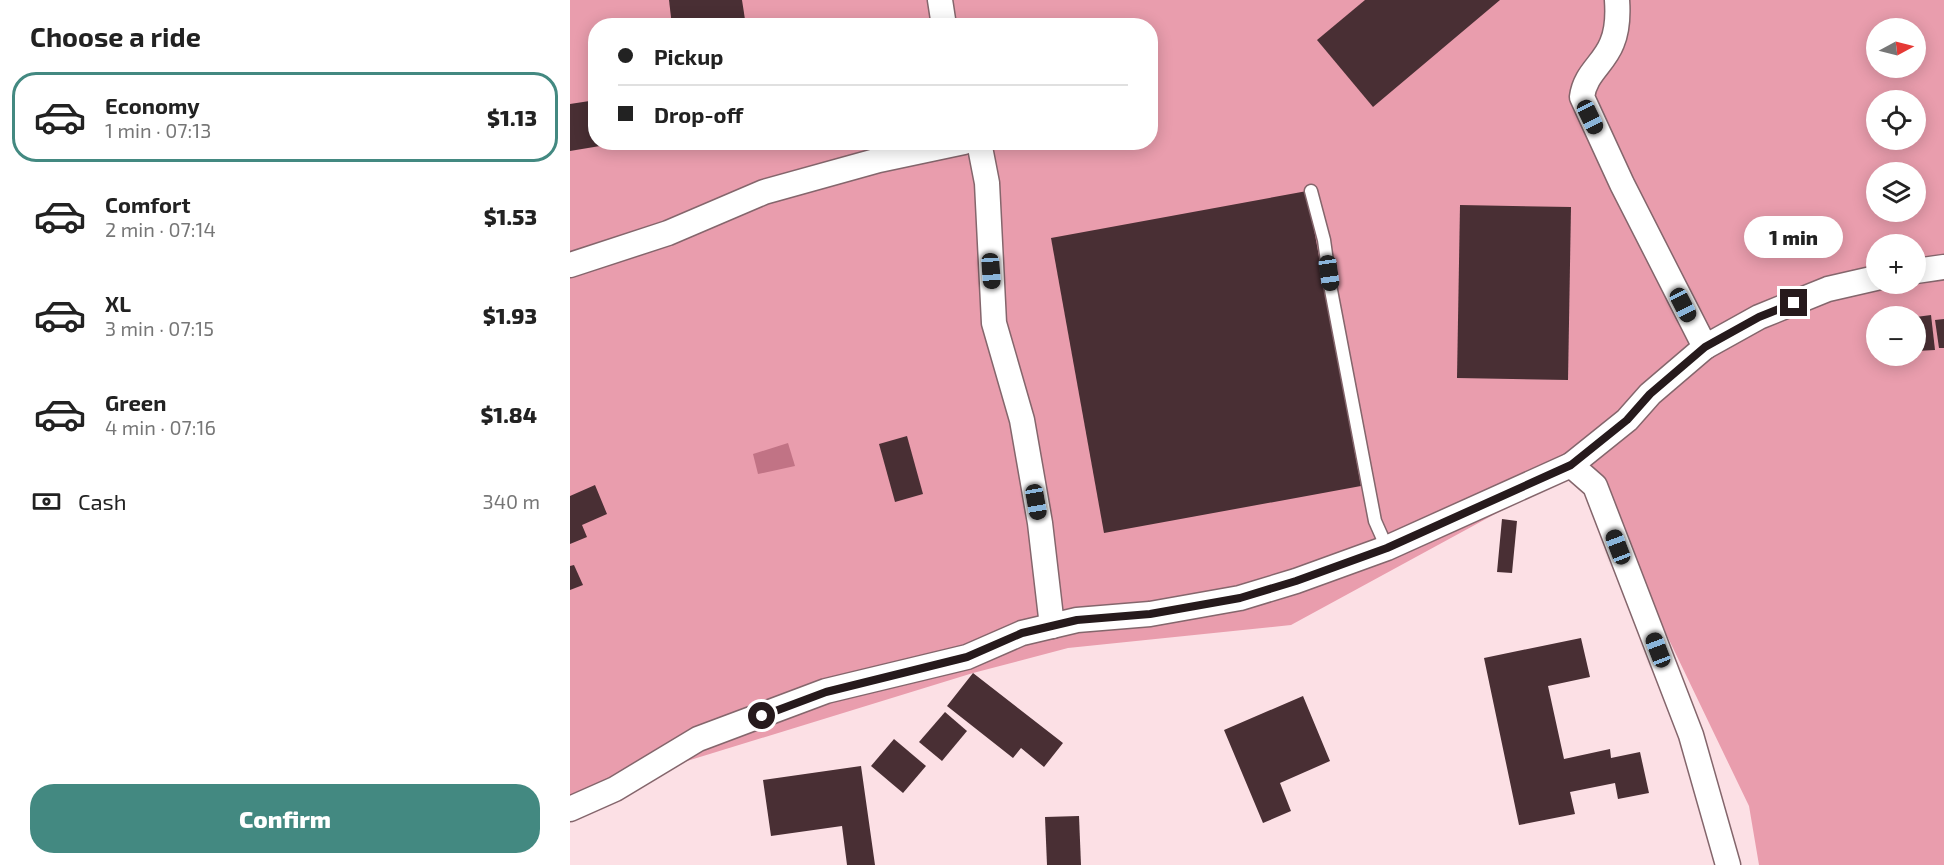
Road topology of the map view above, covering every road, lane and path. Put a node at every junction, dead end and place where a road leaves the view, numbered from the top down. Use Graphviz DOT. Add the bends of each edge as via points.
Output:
graph roads {
  1 [pos="940,0"];
  2 [pos="1617,0"];
  3 [pos="943,18"];
  4 [pos="926,150"];
  5 [pos="981,150"];
  6 [pos="1311,191"];
  7 [pos="570,265"];
  8 [pos="1944,267"];
  9 [pos="1926,270"];
  10 [pos="1866,280"];
  11 [pos="1705,347"];
  12 [pos="1571,465"];
  13 [pos="1387,548"];
  14 [pos="1052,626"];
  15 [pos="570,809"];
  16 [pos="1728,865"];
  1 -- 3 [label="street"];
  2 -- 11 [label="street" via="1618,21 1612,44 1584,83 1582,97"];
  4 -- 7 [label="street" via="773,189 668,233"];
  5 -- 14 [label="street" via="987,183 994,323 1022,420"];
  6 -- 13 [label="lane" via="1324,240 1375,521"];
  8 -- 9 [label="street"];
  10 -- 11 [label="street" via="1828,290 1759,317"];
  11 -- 12 [label="street" via="1650,394 1627,420"];
  12 -- 13 [label="street"];
  12 -- 16 [label="street" via="1595,486 1691,735"];
  13 -- 14 [label="street" via="1240,598"];
  14 -- 15 [label="street" via="1022,633 967,657 826,692 698,739 615,789"];
}
